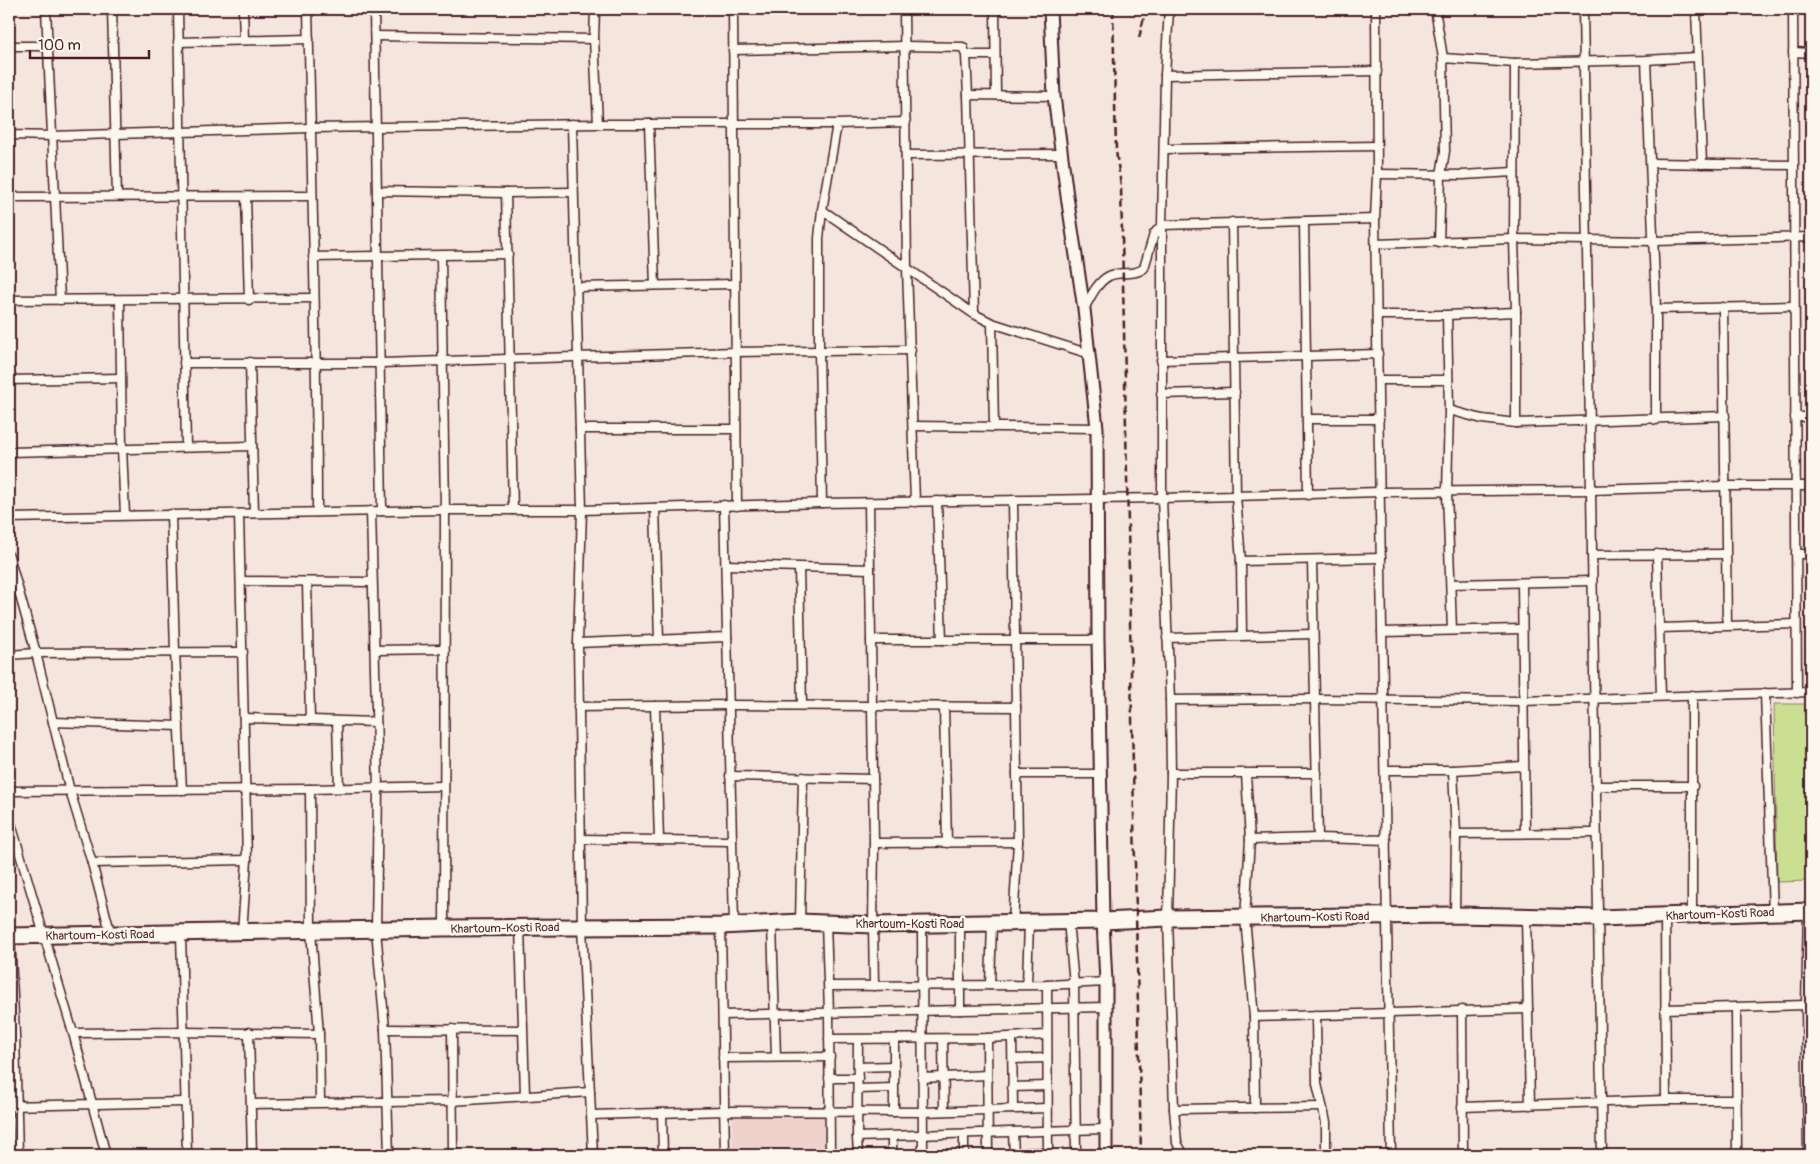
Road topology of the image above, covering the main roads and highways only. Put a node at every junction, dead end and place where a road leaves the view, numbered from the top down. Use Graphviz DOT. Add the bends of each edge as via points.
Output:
graph roads {
  1 [pos="1810,911"];
  2 [pos="9,936"];
  1 -- 2 [label="highway, Khartoum-Kosti Road" via="1598,918 1455,915 872,925 800,922"];
}
